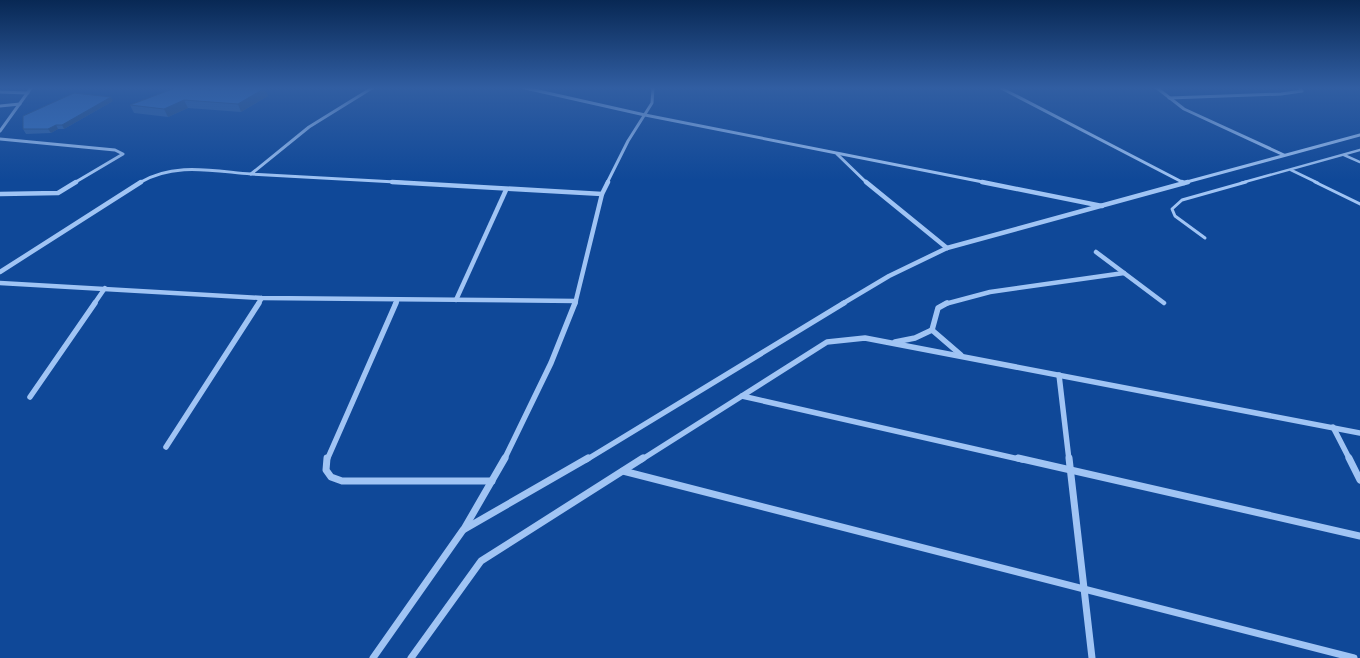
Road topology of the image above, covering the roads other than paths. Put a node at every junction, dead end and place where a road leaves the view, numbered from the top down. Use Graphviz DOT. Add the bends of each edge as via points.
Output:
graph roads {
  1 [pos="9,119"];
  2 [pos="322,119"];
  3 [pos="643,119"];
  4 [pos="663,119"];
  5 [pos="1059,119"];
  6 [pos="1205,119"];
  7 [pos="0,131"];
  8 [pos="1360,134"];
  9 [pos="0,138"];
  10 [pos="1360,150"];
  11 [pos="837,154"];
  12 [pos="1285,155"];
  13 [pos="1343,155"];
  14 [pos="1360,162"];
  15 [pos="1291,170"];
  16 [pos="251,174"];
  17 [pos="1184,184"];
  18 [pos="506,190"];
  19 [pos="0,194"];
  20 [pos="602,194"];
  21 [pos="1360,204"];
  22 [pos="1105,206"];
  23 [pos="1205,238"];
  24 [pos="947,248"];
  25 [pos="1096,252"];
  26 [pos="0,272"];
  27 [pos="1124,273"];
  28 [pos="0,282"];
  29 [pos="105,288"];
  30 [pos="262,298"];
  31 [pos="456,300"];
  32 [pos="397,301"];
  33 [pos="576,301"];
  34 [pos="1164,303"];
  35 [pos="932,330"];
  36 [pos="892,343"];
  37 [pos="964,357"];
  38 [pos="1058,375"];
  39 [pos="30,396"];
  40 [pos="742,396"];
  41 [pos="1333,427"];
  42 [pos="1360,432"];
  43 [pos="166,447"];
  44 [pos="1070,470"];
  45 [pos="623,471"];
  46 [pos="1360,480"];
  47 [pos="492,481"];
  48 [pos="463,530"];
  49 [pos="1360,536"];
  50 [pos="1084,589"];
  51 [pos="373,658"];
  52 [pos="411,658"];
  53 [pos="1092,658"];
  54 [pos="1354,658"];
  1 -- 7 [label="street"];
  2 -- 16 [label="street" via="281,146"];
  3 -- 20 [label="street"];
  4 -- 11 [label="street"];
  5 -- 17 [label="street"];
  6 -- 12 [label="street"];
  8 -- 12 [label="street"];
  9 -- 19 [label="street" via="115,150 123,154 58,192"];
  10 -- 13 [label="lane"];
  11 -- 22 [label="street"];
  11 -- 24 [label="street" via="907,219"];
  12 -- 17 [label="street"];
  13 -- 14 [label="lane"];
  13 -- 15 [label="lane"];
  15 -- 21 [label="lane"];
  15 -- 23 [label="lane" via="1175,204 1172,209 1175,216"];
  16 -- 18 [label="street"];
  16 -- 26 [label="street" via="176,169 154,174"];
  17 -- 22 [label="street"];
  18 -- 20 [label="street"];
  18 -- 31 [label="street"];
  20 -- 33 [label="street"];
  22 -- 24 [label="street"];
  24 -- 48 [label="street" via="889,276 536,490"];
  25 -- 27 [label="street"];
  27 -- 34 [label="street"];
  27 -- 35 [label="street" via="990,292 951,301 938,308"];
  28 -- 29 [label="street"];
  29 -- 30 [label="street"];
  29 -- 39 [label="street"];
  30 -- 32 [label="street"];
  30 -- 43 [label="street"];
  31 -- 32 [label="street"];
  31 -- 33 [label="street"];
  32 -- 47 [label="street" via="327,460 326,470 331,477 342,481"];
  33 -- 47 [label="street" via="551,363"];
  35 -- 36 [label="street"];
  35 -- 37 [label="street"];
  36 -- 37 [label="street"];
  36 -- 40 [label="street" via="865,338 827,342"];
  37 -- 38 [label="street"];
  38 -- 41 [label="street"];
  38 -- 44 [label="street"];
  40 -- 44 [label="street"];
  40 -- 45 [label="street"];
  41 -- 42 [label="street"];
  41 -- 46 [label="street"];
  44 -- 49 [label="street"];
  44 -- 50 [label="street"];
  45 -- 50 [label="street"];
  45 -- 52 [label="street" via="481,561"];
  47 -- 48 [label="street"];
  48 -- 51 [label="street"];
  50 -- 53 [label="street"];
  50 -- 54 [label="street"];
}
